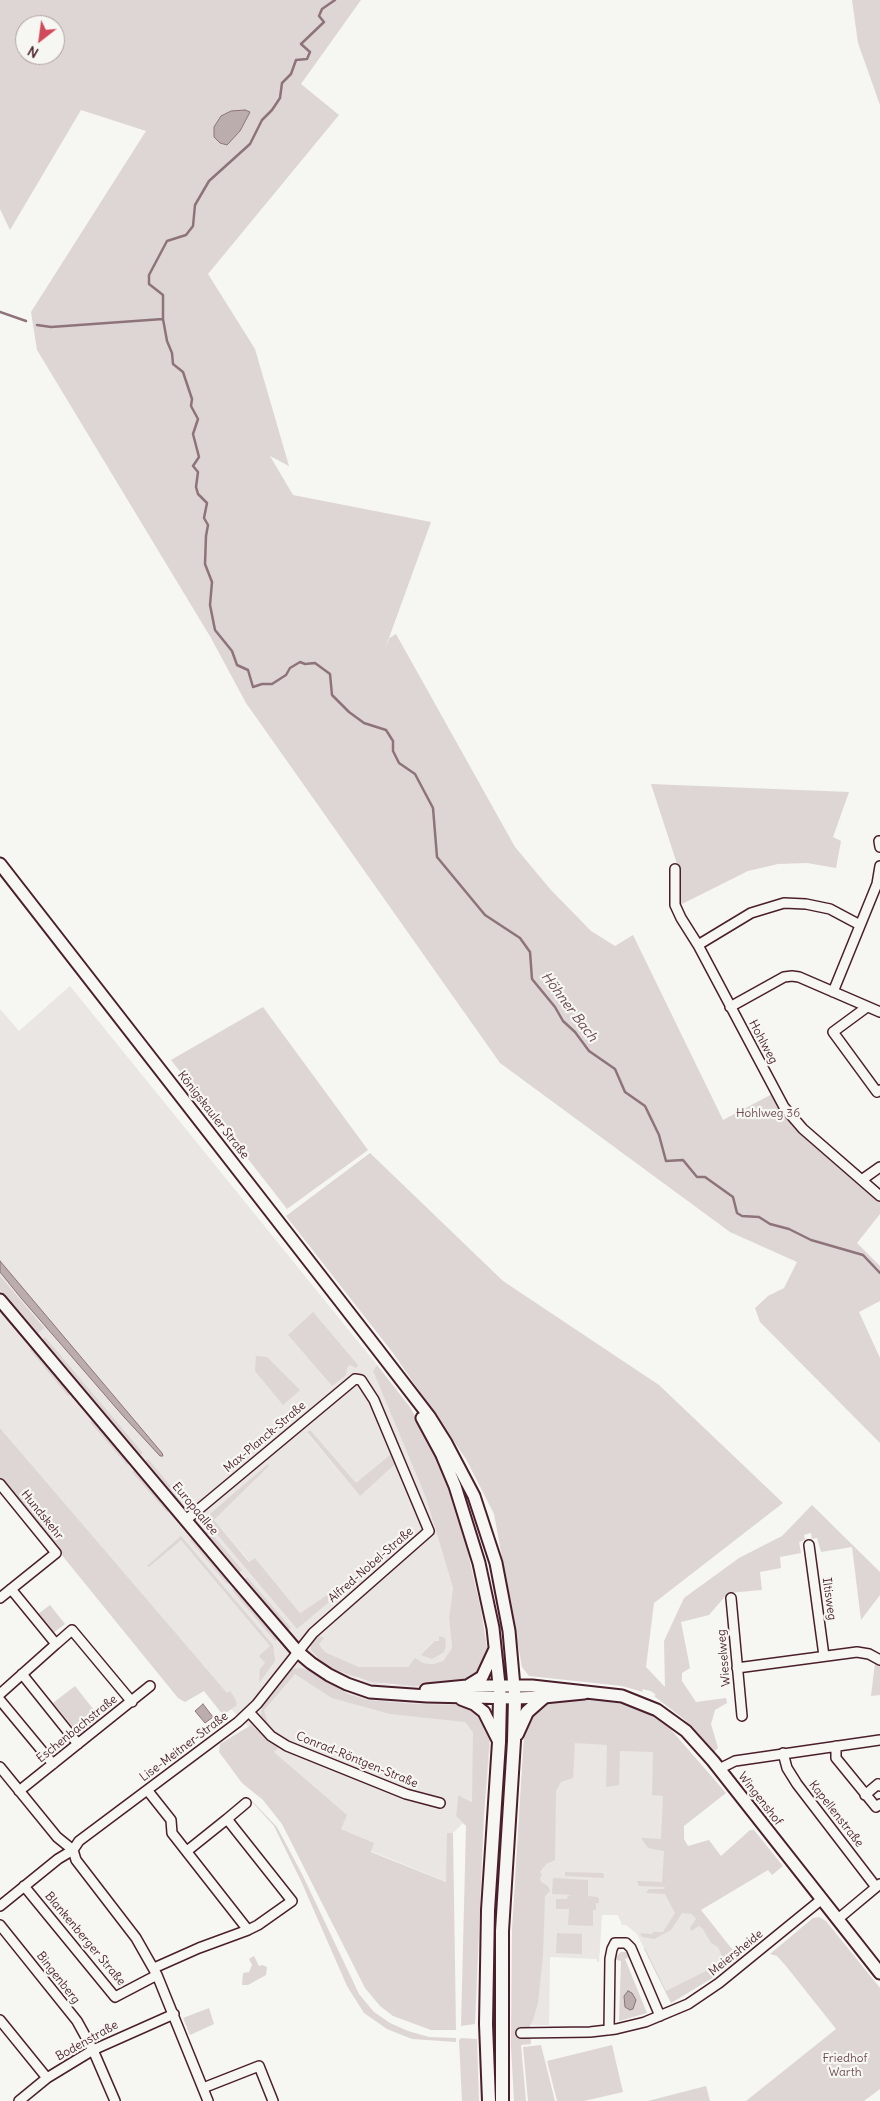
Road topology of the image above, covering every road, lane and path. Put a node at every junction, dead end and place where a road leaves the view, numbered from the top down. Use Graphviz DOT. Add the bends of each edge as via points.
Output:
graph roads {
  1 [pos="0,864"];
  2 [pos="880,866"];
  3 [pos="675,869"];
  4 [pos="860,924"];
  5 [pos="698,945"];
  6 [pos="833,992"];
  7 [pos="730,1007"];
  8 [pos="867,1007"];
  9 [pos="880,1012"];
  10 [pos="880,1090"];
  11 [pos="880,1167"];
  12 [pos="863,1179"];
  13 [pos="880,1196"];
  14 [pos="0,1300"];
  15 [pos="361,1380"];
  16 [pos="403,1384"];
  17 [pos="0,1484"];
  18 [pos="187,1519"];
  19 [pos="809,1544"];
  20 [pos="11,1589"];
  21 [pos="0,1598"];
  22 [pos="731,1598"];
  23 [pos="56,1644"];
  24 [pos="496,1647"];
  25 [pos="298,1652"];
  26 [pos="824,1656"];
  27 [pos="880,1660"];
  28 [pos="737,1668"];
  29 [pos="22,1674"];
  30 [pos="150,1686"];
  31 [pos="467,1686"];
  32 [pos="499,1692"];
  33 [pos="514,1692"];
  34 [pos="584,1693"];
  35 [pos="0,1694"];
  36 [pos="396,1694"];
  37 [pos="454,1696"];
  38 [pos="544,1697"];
  39 [pos="0,1700"];
  40 [pos="132,1702"];
  41 [pos="249,1712"];
  42 [pos="742,1716"];
  43 [pos="880,1740"];
  44 [pos="514,1741"];
  45 [pos="499,1742"];
  46 [pos="78,1744"];
  47 [pos="836,1746"];
  48 [pos="782,1753"];
  49 [pos="52,1764"];
  50 [pos="0,1767"];
  51 [pos="719,1769"];
  52 [pos="880,1786"];
  53 [pos="19,1791"];
  54 [pos="148,1791"];
  55 [pos="865,1794"];
  56 [pos="246,1803"];
  57 [pos="440,1804"];
  58 [pos="880,1804"];
  59 [pos="227,1819"];
  60 [pos="73,1850"];
  61 [pos="187,1851"];
  62 [pos="878,1885"];
  63 [pos="24,1886"];
  64 [pos="822,1899"];
  65 [pos="0,1906"];
  66 [pos="838,1919"];
  67 [pos="0,1925"];
  68 [pos="248,1930"];
  69 [pos="156,1971"];
  70 [pos="880,1973"];
  71 [pos="174,2014"];
  72 [pos="660,2016"];
  73 [pos="0,2020"];
  74 [pos="609,2030"];
  75 [pos="521,2033"];
  76 [pos="93,2050"];
  77 [pos="46,2078"];
  78 [pos="202,2088"];
  79 [pos="19,2101"];
  80 [pos="116,2101"];
  81 [pos="208,2101"];
  82 [pos="273,2101"];
  83 [pos="489,2101"];
  84 [pos="502,2101"];
  1 -- 16 [label="main road, Königskauler Straße"];
  2 -- 4 [label="street" via="877,884"];
  3 -- 5 [label="street, Hohlweg" via="675,905"];
  4 -- 5 [label="street" via="830,909 784,903 751,913"];
  4 -- 6 [label="street"];
  5 -- 7 [label="street, Hohlweg"];
  6 -- 7 [label="street" via="799,977 784,977"];
  6 -- 8 [label="street"];
  7 -- 12 [label="street, Hohlweg" via="778,1097 793,1118"];
  8 -- 9 [label="street"];
  8 -- 10 [label="street" via="833,1032 876,1092"];
  11 -- 12 [label="street"];
  12 -- 13 [label="street, Hohlweg"];
  14 -- 18 [label="main road, Europaallee"];
  15 -- 18 [label="street, Max-Planck-Straße" via="351,1381"];
  15 -- 25 [label="street, Alfred-Nobel-Straße" via="374,1400 429,1531 313,1633"];
  16 -- 24 [label="main road, Königskauler Straße" via="442,1455 464,1514 479,1563"];
  16 -- 33 [label="main road, Königskauler Straße" via="429,1416 470,1486 496,1563 509,1631"];
  17 -- 20 [label="street, Hundskehr" via="56,1553"];
  18 -- 25 [label="main road, Europaallee"];
  19 -- 26 [label="street, Iltisweg"];
  20 -- 21 [label="street, Hundskehr"];
  20 -- 23 [label="street"];
  22 -- 28 [label="street, Wieselweg"];
  23 -- 29 [label="street"];
  23 -- 40 [label="street" via="72,1630"];
  24 -- 31 [label="main road" via="482,1677"];
  24 -- 32 [label="main road, Königskauler Straße"];
  25 -- 36 [label="main road, Europaallee" via="347,1684 370,1692"];
  25 -- 41 [label="street, Lise-Meitner-Straße"];
  26 -- 27 [label="street" via="863,1652"];
  26 -- 28 [label="street"];
  28 -- 42 [label="street, Wieselweg"];
  29 -- 35 [label="street"];
  29 -- 46 [label="street"];
  30 -- 40 [label="street, Eschenbachstraße"];
  31 -- 32 [label="main road, Europaallee"];
  31 -- 36 [label="main road, Europaallee"];
  32 -- 33 [label="main road, Europaallee"];
  32 -- 37 [label="main road, Europaallee"];
  32 -- 45 [label="highway"];
  33 -- 34 [label="main road, Wingenshof"];
  33 -- 38 [label="main road, Wingenshof"];
  33 -- 44 [label="highway"];
  34 -- 38 [label="main road, Wingenshof"];
  34 -- 51 [label="main road, Wingenshof" via="622,1696 656,1710 686,1731"];
  36 -- 37 [label="main road, Europaallee"];
  37 -- 45 [label="main road" via="484,1712"];
  38 -- 44 [label="highway" via="527,1712"];
  39 -- 49 [label="street"];
  40 -- 46 [label="street, Eschenbachstraße"];
  41 -- 54 [label="street, Lise-Meitner-Straße"];
  41 -- 57 [label="street, Conrad-Röntgen-Straße" via="271,1736 287,1746 406,1794"];
  43 -- 47 [label="street"];
  44 -- 84 [label="highway" via="502,1932"];
  45 -- 83 [label="highway" via="488,1910 486,2024"];
  46 -- 49 [label="street, Eschenbachstraße"];
  47 -- 48 [label="street"];
  47 -- 55 [label="street" via="836,1758"];
  48 -- 51 [label="street" via="735,1761"];
  48 -- 62 [label="street, Kapellenstraße" via="797,1784"];
  49 -- 53 [label="street, Eschenbachstraße"];
  50 -- 53 [label="street"];
  51 -- 64 [label="main road, Wingenshof"];
  52 -- 55 [label="street" via="878,1784"];
  53 -- 60 [label="street" via="57,1837"];
  54 -- 60 [label="street, Lise-Meitner-Straße" via="79,1841"];
  54 -- 61 [label="street" via="171,1820 172,1833"];
  55 -- 58 [label="street" via="876,1808"];
  56 -- 59 [label="street"];
  59 -- 61 [label="street"];
  59 -- 68 [label="street" via="292,1901"];
  60 -- 63 [label="street"];
  60 -- 69 [label="street" via="76,1860 136,1938"];
  61 -- 68 [label="street"];
  62 -- 66 [label="street"];
  63 -- 65 [label="street"];
  63 -- 69 [label="street, Blankenberger Straße" via="115,1997"];
  64 -- 66 [label="main road, Wingenshof"];
  64 -- 72 [label="street, Meiersheide" via="700,1997"];
  66 -- 70 [label="main road, Wingenshof"];
  67 -- 76 [label="street, Bingenberg" via="77,2021"];
  68 -- 69 [label="street" via="199,1948"];
  69 -- 71 [label="street"];
  71 -- 76 [label="street, Bodenstraße"];
  71 -- 78 [label="street"];
  72 -- 74 [label="street, Meiersheide"];
  72 -- 74 [label="street" via="632,1948 626,1943 615,1943 610,1959"];
  73 -- 77 [label="street"];
  74 -- 75 [label="street, Meiersheide"];
  76 -- 77 [label="street, Bodenstraße"];
  76 -- 80 [label="street, Bingenberg"];
  77 -- 79 [label="street, Bodenstraße"];
  78 -- 81 [label="street"];
  78 -- 82 [label="street" via="259,2066"];
}
